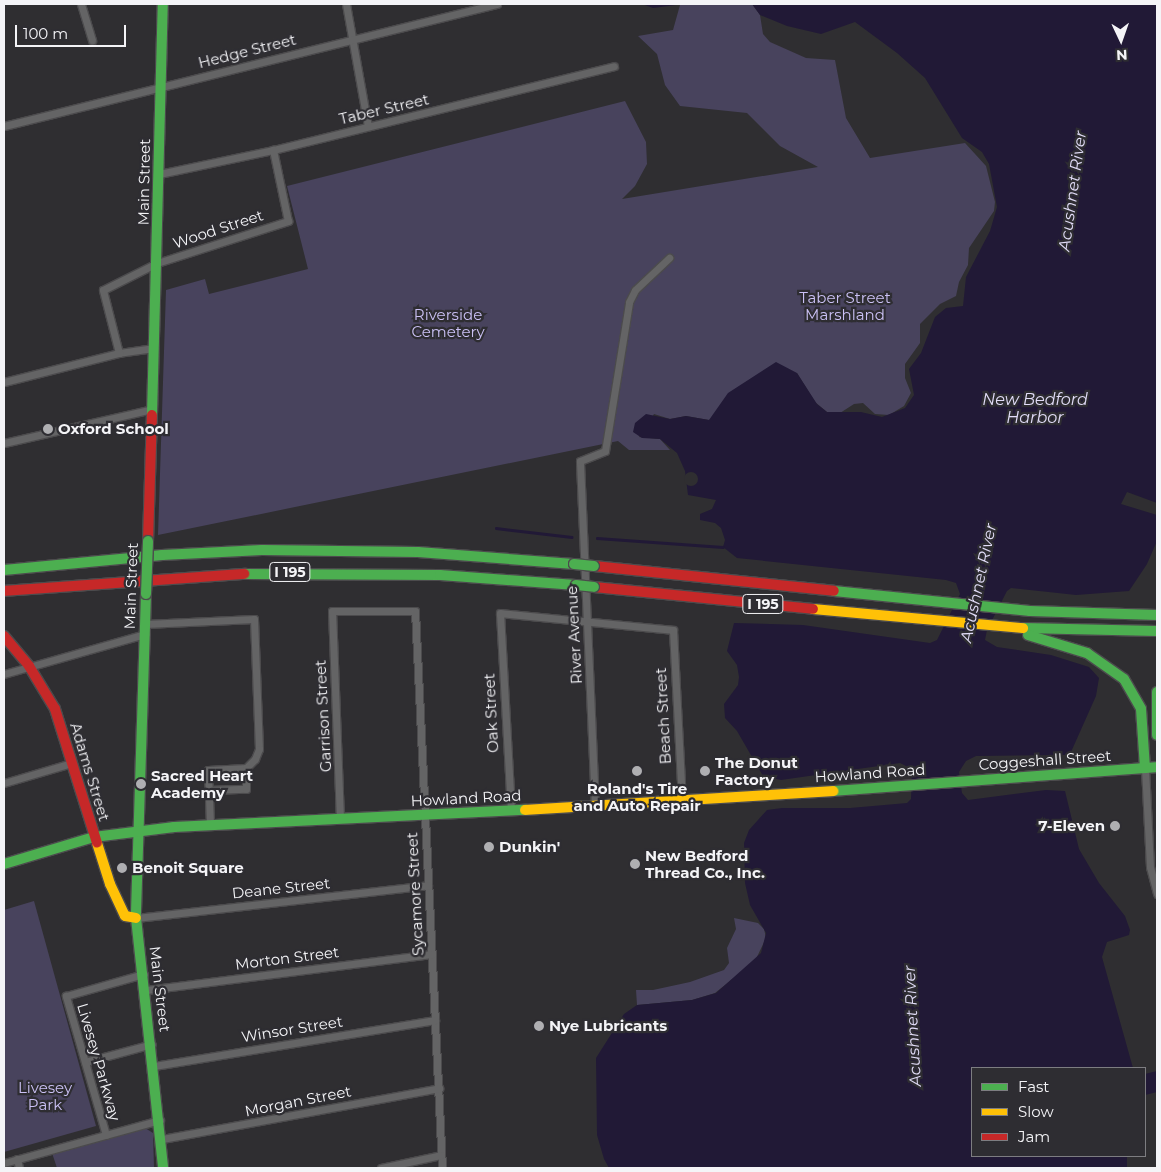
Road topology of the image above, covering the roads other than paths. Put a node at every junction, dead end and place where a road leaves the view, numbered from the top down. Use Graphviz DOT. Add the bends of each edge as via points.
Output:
graph roads {
  1 [pos="81,4"];
  2 [pos="163,4"];
  3 [pos="346,4"];
  4 [pos="496,4"];
  5 [pos="352,39"];
  6 [pos="92,40"];
  7 [pos="614,66"];
  8 [pos="161,87"];
  9 [pos="4,126"];
  10 [pos="368,126"];
  11 [pos="273,150"];
  12 [pos="159,174"];
  13 [pos="669,258"];
  14 [pos="157,263"];
  15 [pos="154,348"];
  16 [pos="119,353"];
  17 [pos="4,382"];
  18 [pos="152,409"];
  19 [pos="4,443"];
  20 [pos="4,570"];
  21 [pos="4,591"];
  22 [pos="1157,608"];
  23 [pos="332,611"];
  24 [pos="1070,614"];
  25 [pos="1157,615"];
  26 [pos="586,622"];
  27 [pos="999,628"];
  28 [pos="145,629"];
  29 [pos="1157,631"];
  30 [pos="4,636"];
  31 [pos="29,666"];
  32 [pos="4,674"];
  33 [pos="1157,692"];
  34 [pos="1156,717"];
  35 [pos="1157,735"];
  36 [pos="72,763"];
  37 [pos="1157,767"];
  38 [pos="246,768"];
  39 [pos="1145,768"];
  40 [pos="4,783"];
  41 [pos="934,784"];
  42 [pos="209,790"];
  43 [pos="682,802"];
  44 [pos="595,806"];
  45 [pos="511,810"];
  46 [pos="424,815"];
  47 [pos="340,819"];
  48 [pos="210,825"];
  49 [pos="140,831"];
  50 [pos="94,837"];
  51 [pos="4,864"];
  52 [pos="428,885"];
  53 [pos="1157,894"];
  54 [pos="136,918"];
  55 [pos="432,954"];
  56 [pos="144,974"];
  57 [pos="146,990"];
  58 [pos="436,1020"];
  59 [pos="152,1044"];
  60 [pos="85,1062"];
  61 [pos="154,1066"];
  62 [pos="439,1088"];
  63 [pos="160,1120"];
  64 [pos="106,1135"];
  65 [pos="162,1139"];
  66 [pos="442,1155"];
  67 [pos="17,1159"];
  68 [pos="4,1163"];
  69 [pos="20,1168"];
  70 [pos="163,1168"];
  71 [pos="381,1168"];
  72 [pos="442,1168"];
  1 -- 6 [label="street"];
  2 -- 8 [label="main road, Main Street"];
  3 -- 5 [label="street"];
  4 -- 5 [label="street, Hedge Street"];
  5 -- 8 [label="street, Hedge Street"];
  5 -- 10 [label="street"];
  7 -- 10 [label="street, Taber Street"];
  8 -- 9 [label="street, Hedge Street"];
  8 -- 12 [label="main road, Main Street"];
  10 -- 11 [label="street, Taber Street"];
  11 -- 12 [label="street, Taber Street"];
  11 -- 14 [label="street, Wood Street" via="288,221"];
  12 -- 14 [label="main road, Main Street"];
  13 -- 26 [label="street, River Avenue" via="635,290 629,302 605,450 580,461"];
  14 -- 15 [label="main road, Main Street"];
  14 -- 16 [label="street, Wood Street" via="103,290"];
  15 -- 16 [label="street"];
  15 -- 18 [label="main road, Main Street"];
  16 -- 17 [label="street"];
  18 -- 19 [label="street"];
  18 -- 28 [label="main road, Main Street, bridge"];
  20 -- 24 [label="main road, I 195, bridge" via="162,555 281,550 457,554"];
  21 -- 27 [label="main road, I 195, bridge" via="114,580 293,572 440,575 594,587"];
  22 -- 24 [label="main road"];
  23 -- 46 [label="street, Sycamore Street" via="415,611"];
  23 -- 47 [label="street, Garrison Street"];
  24 -- 25 [label="main road, I 195"];
  26 -- 43 [label="street, Beach Street" via="673,630"];
  26 -- 44 [label="street, River Avenue"];
  26 -- 45 [label="street, Oak Street" via="500,613"];
  27 -- 29 [label="main road, I 195"];
  27 -- 39 [label="main road" via="1074,648 1116,671 1131,687 1139,704"];
  28 -- 31 [label="street"];
  28 -- 38 [label="street" via="254,619 260,738 257,756"];
  28 -- 49 [label="main road, Main Street"];
  30 -- 31 [label="main road, Adams Street"];
  31 -- 32 [label="street"];
  31 -- 36 [label="main road, Adams Street" via="55,709"];
  33 -- 34 [label="main road"];
  34 -- 35 [label="main road"];
  36 -- 40 [label="street"];
  36 -- 50 [label="main road, Adams Street"];
  37 -- 39 [label="main road, Coggeshall Street"];
  38 -- 42 [label="street" via="246,789"];
  38 -- 42 [label="street" via="208,770"];
  39 -- 41 [label="main road, Coggeshall Street"];
  39 -- 53 [label="street" via="1150,867"];
  41 -- 43 [label="main road, Howland Road"];
  42 -- 48 [label="street"];
  43 -- 44 [label="main road, Howland Road"];
  44 -- 45 [label="main road, Howland Road"];
  45 -- 46 [label="main road, Howland Road"];
  46 -- 47 [label="main road, Howland Road"];
  46 -- 52 [label="street, Sycamore Street"];
  47 -- 48 [label="main road, Howland Road"];
  48 -- 49 [label="main road, Howland Road"];
  49 -- 50 [label="main road, Howland Road"];
  49 -- 54 [label="main road, Main Street"];
  50 -- 51 [label="main road, Howland Road"];
  50 -- 54 [label="main road, Adams Street" via="119,906 125,916"];
  52 -- 54 [label="street, Deane Street"];
  52 -- 55 [label="street, Sycamore Street"];
  54 -- 56 [label="main road, Main Street"];
  55 -- 57 [label="street, Morton Street"];
  55 -- 58 [label="street, Sycamore Street"];
  56 -- 57 [label="main road, Main Street"];
  56 -- 60 [label="street, Livesey Parkway" via="66,996"];
  57 -- 59 [label="main road, Main Street"];
  58 -- 61 [label="street, Winsor Street"];
  58 -- 62 [label="street, Sycamore Street"];
  59 -- 60 [label="street"];
  59 -- 61 [label="main road, Main Street"];
  60 -- 64 [label="street, Livesey Parkway"];
  61 -- 63 [label="main road, Main Street"];
  62 -- 65 [label="street, Morgan Street"];
  62 -- 66 [label="street, Sycamore Street"];
  63 -- 64 [label="street"];
  63 -- 65 [label="main road, Main Street"];
  64 -- 67 [label="street"];
  65 -- 70 [label="main road, Main Street"];
  66 -- 71 [label="street"];
  66 -- 72 [label="street, Sycamore Street"];
  67 -- 68 [label="street"];
  67 -- 69 [label="street"];
}
